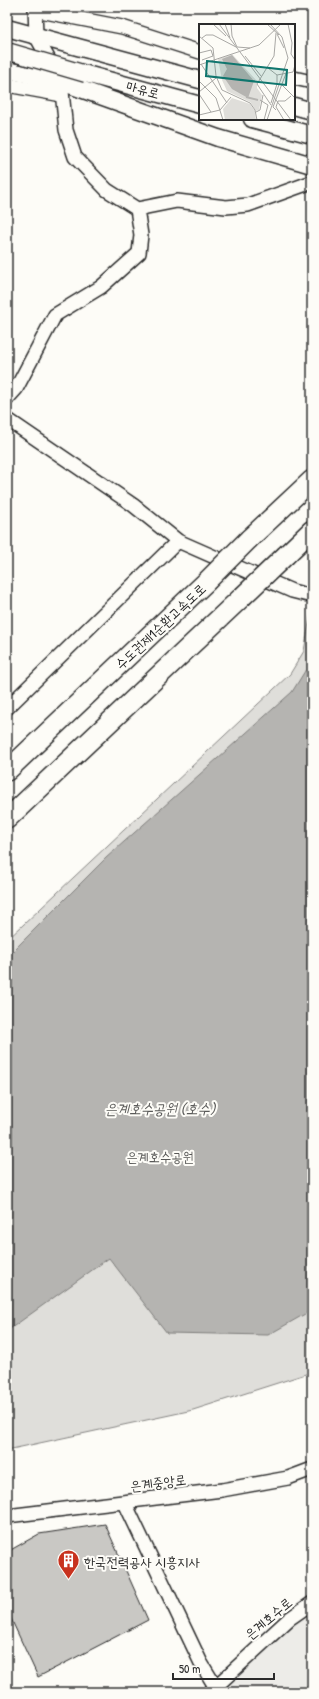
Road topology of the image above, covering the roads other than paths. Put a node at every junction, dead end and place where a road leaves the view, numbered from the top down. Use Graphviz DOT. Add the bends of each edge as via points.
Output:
graph roads {
  1 [pos="35,9"];
  2 [pos="7,28"];
  3 [pos="36,36"];
  4 [pos="7,51"];
  5 [pos="199,52"];
  6 [pos="7,70"];
  7 [pos="295,78"];
  8 [pos="199,80"];
  9 [pos="312,82"];
  10 [pos="7,85"];
  11 [pos="62,88"];
  12 [pos="199,105"];
  13 [pos="295,106"];
  14 [pos="312,111"];
  15 [pos="256,120"];
  16 [pos="312,135"];
  17 [pos="312,165"];
  18 [pos="312,182"];
  19 [pos="137,209"];
  20 [pos="7,399"];
  21 [pos="7,419"];
  22 [pos="312,480"];
  23 [pos="312,530"];
  24 [pos="178,541"];
  25 [pos="312,596"];
  26 [pos="7,708"];
  27 [pos="7,770"];
  28 [pos="7,819"];
  29 [pos="312,1469"];
  30 [pos="125,1503"];
  31 [pos="7,1516"];
  32 [pos="312,1604"];
  33 [pos="212,1689"];
  1 -- 3 [label="street"];
  1 -- 5 [label="street" via="122,27"];
  2 -- 3 [label="main road"];
  3 -- 8 [label="main road"];
  3 -- 11 [label="street"];
  4 -- 12 [label="main road, 마유로, bridge"];
  6 -- 11 [label="main road"];
  7 -- 9 [label="street"];
  10 -- 11 [label="street"];
  11 -- 17 [label="main road"];
  11 -- 19 [label="street" via="66,130 75,157 107,190"];
  13 -- 14 [label="main road"];
  15 -- 16 [label="main road"];
  18 -- 19 [label="street" via="248,205 226,207 177,201"];
  19 -- 20 [label="street" via="141,235 139,253 101,287 55,315 16,389"];
  21 -- 24 [label="street" via="133,505"];
  22 -- 27 [label="highway, 수도권제1순환고속도로, bridge"];
  23 -- 28 [label="highway, bridge"];
  24 -- 25 [label="street" via="292,590"];
  24 -- 26 [label="street"];
  29 -- 30 [label="street, 은계중앙로" via="264,1483"];
  30 -- 31 [label="street, 은계중앙로"];
  30 -- 33 [label="street"];
  32 -- 33 [label="street, 은계호수로" via="289,1618"];
}
